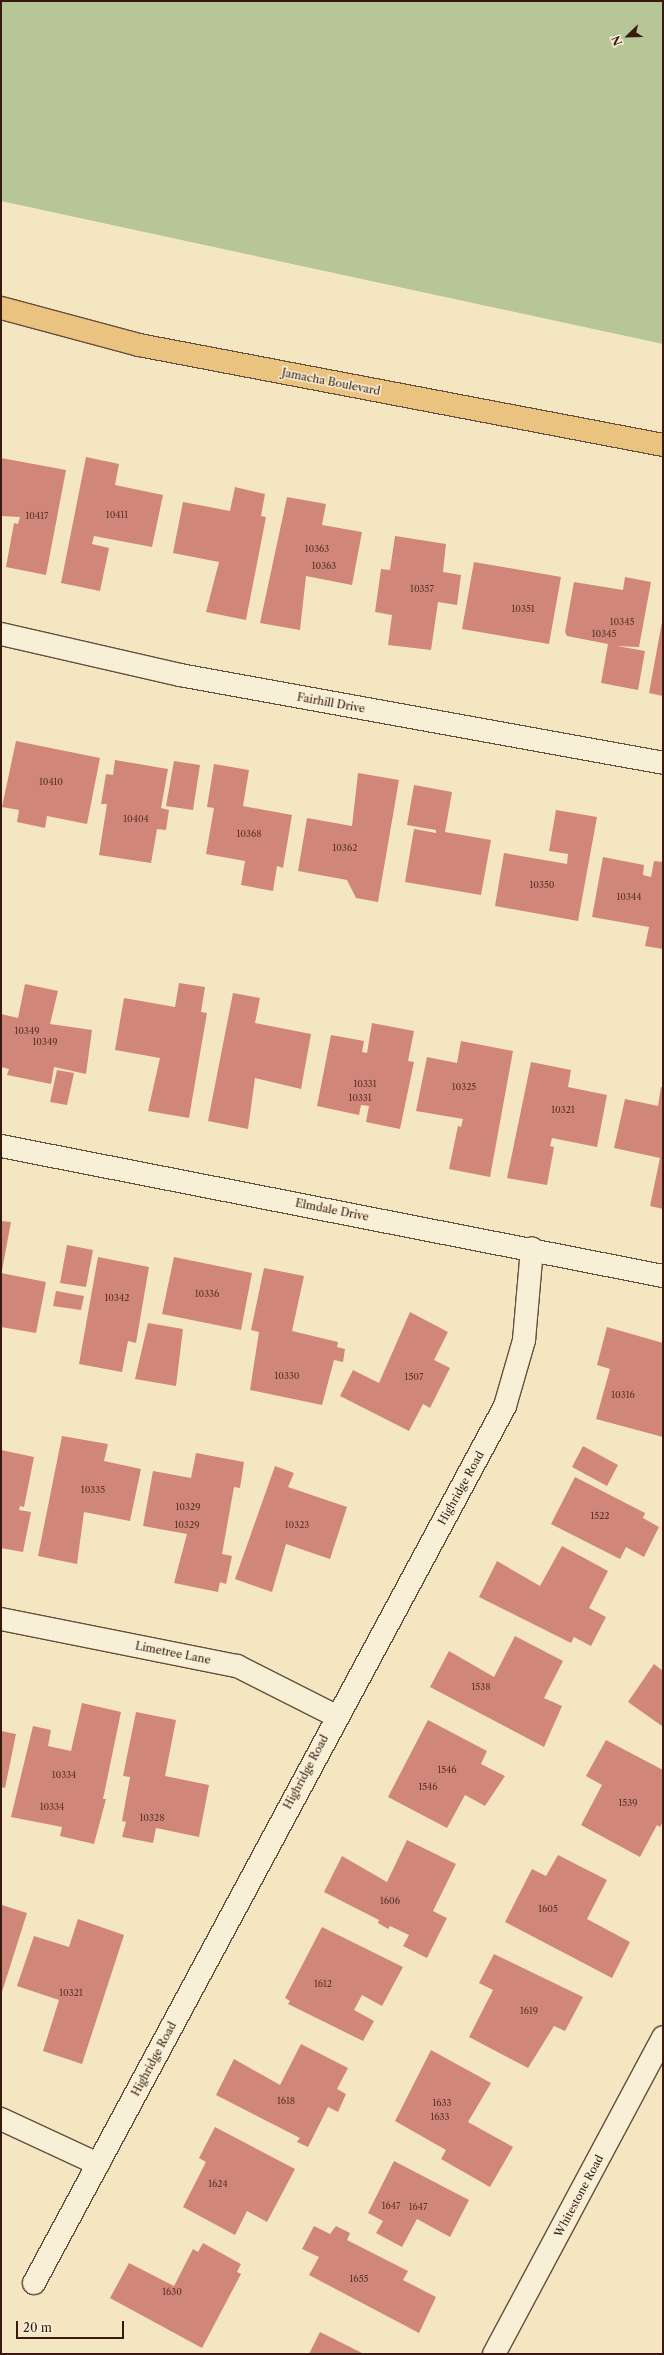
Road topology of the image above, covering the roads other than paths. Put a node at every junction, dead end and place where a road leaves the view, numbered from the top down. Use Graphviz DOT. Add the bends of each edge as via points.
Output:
graph roads {
  1 [pos="1,308"];
  2 [pos="663,445"];
  3 [pos="1,634"];
  4 [pos="663,763"];
  5 [pos="1,1146"];
  6 [pos="532,1248"];
  7 [pos="663,1276"];
  8 [pos="1,1619"];
  9 [pos="336,1716"];
  10 [pos="663,2037"];
  11 [pos="1,2120"];
  12 [pos="98,2164"];
  13 [pos="34,2282"];
  14 [pos="494,2354"];
  1 -- 2 [label="main road, Jamacha Boulevard" via="139,345"];
  3 -- 4 [label="street, Fairhill Drive" via="180,675"];
  5 -- 6 [label="street, Elmdale Drive"];
  6 -- 7 [label="street, Elmdale Drive"];
  6 -- 9 [label="street, Highridge Road" via="524,1340 505,1406"];
  8 -- 9 [label="street, Limetree Lane" via="237,1666"];
  9 -- 12 [label="street, Highridge Road"];
  10 -- 14 [label="street, Whitestone Road"];
  11 -- 12 [label="street"];
  12 -- 13 [label="street, Highridge Road"];
}
